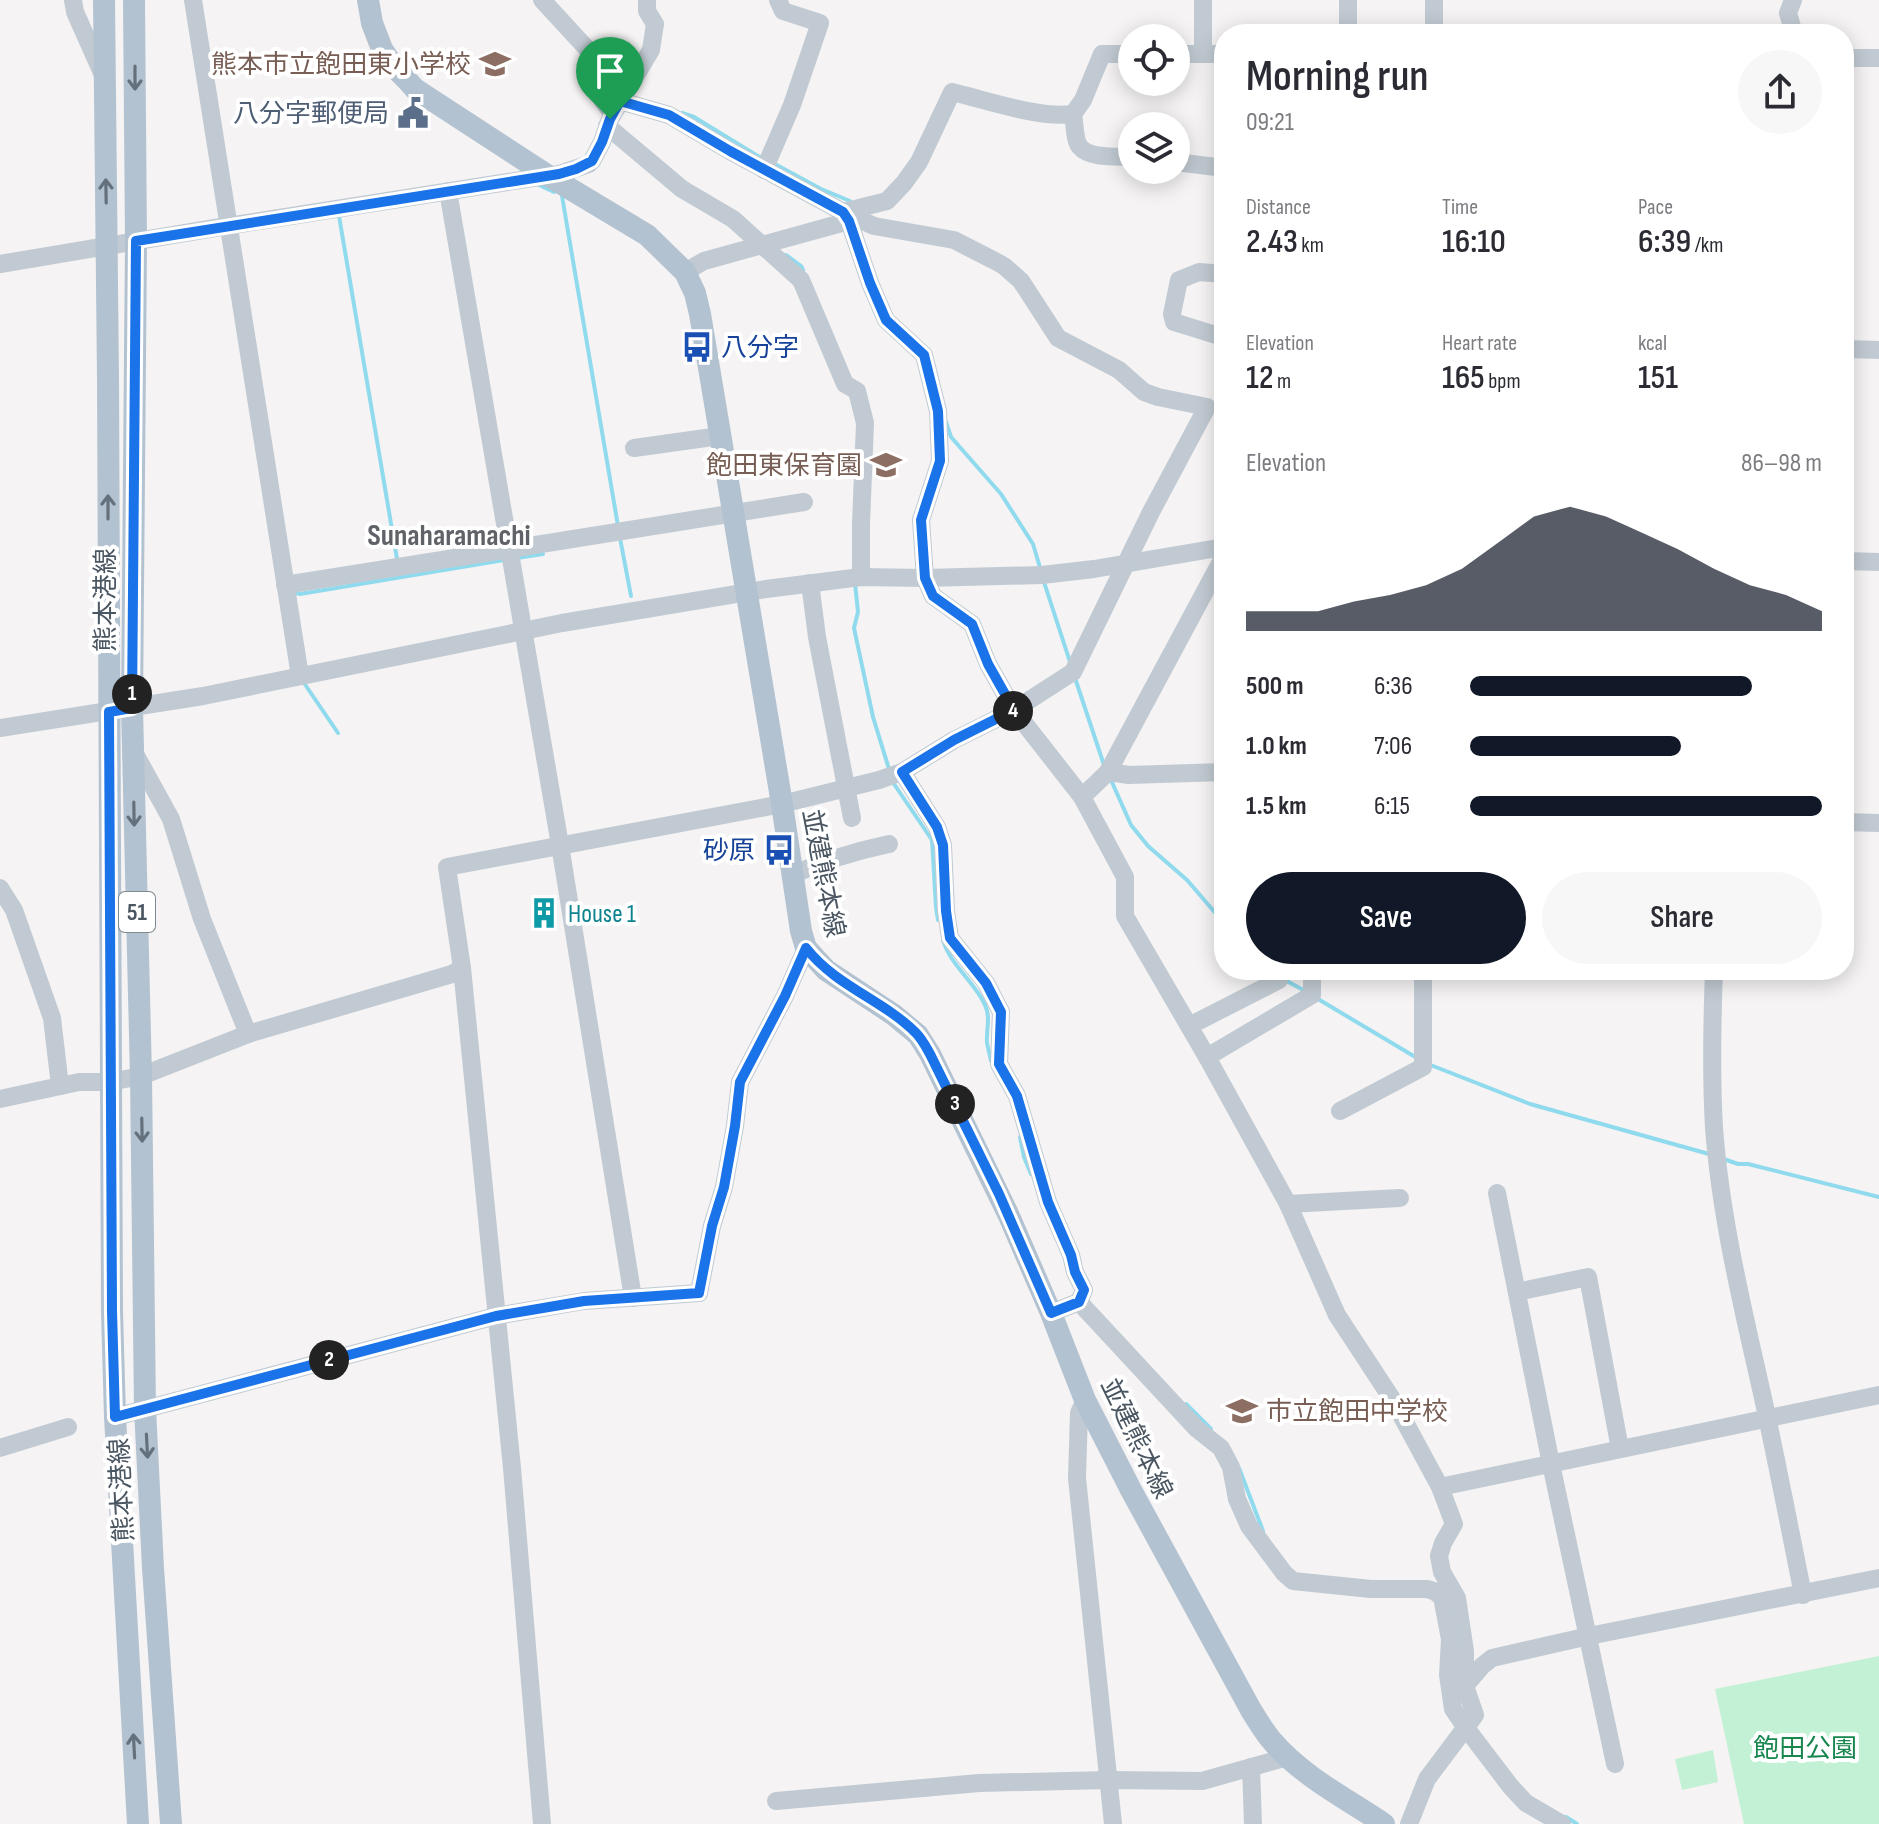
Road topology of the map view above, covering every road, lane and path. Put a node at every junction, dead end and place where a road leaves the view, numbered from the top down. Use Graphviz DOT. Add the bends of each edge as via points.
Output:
graph roads {
  1 [pos="73,0"];
  2 [pos="104,0"];
  3 [pos="134,0"];
  4 [pos="193,0"];
  5 [pos="368,0"];
  6 [pos="542,0"];
  7 [pos="647,0"];
  8 [pos="778,0"];
  9 [pos="1203,0"];
  10 [pos="1348,0"];
  11 [pos="1434,0"];
  12 [pos="1793,0"];
  13 [pos="1348,24"];
  14 [pos="1434,24"];
  15 [pos="1791,24"];
  16 [pos="1190,53"];
  17 [pos="1203,53"];
  18 [pos="1118,54"];
  19 [pos="1214,54"];
  20 [pos="1854,58"];
  21 [pos="1879,58"];
  22 [pos="104,77"];
  23 [pos="613,114"];
  24 [pos="1073,114"];
  25 [pos="1118,156"];
  26 [pos="1190,164"];
  27 [pos="1214,167"];
  28 [pos="764,170"];
  29 [pos="547,175"];
  30 [pos="448,191"];
  31 [pos="846,216"];
  32 [pos="229,226"];
  33 [pos="136,241"];
  34 [pos="763,245"];
  35 [pos="106,247"];
  36 [pos="0,264"];
  37 [pos="685,272"];
  38 [pos="1214,273"];
  39 [pos="1214,334"];
  40 [pos="1854,349"];
  41 [pos="1879,350"];
  42 [pos="720,436"];
  43 [pos="634,448"];
  44 [pos="804,502"];
  45 [pos="734,514"];
  46 [pos="510,548"];
  47 [pos="1214,549"];
  48 [pos="1854,561"];
  49 [pos="1128,562"];
  50 [pos="1879,562"];
  51 [pos="1214,575"];
  52 [pos="861,577"];
  53 [pos="925,578"];
  54 [pos="810,583"];
  55 [pos="285,585"];
  56 [pos="747,592"];
  57 [pos="523,632"];
  58 [pos="300,676"];
  59 [pos="132,708"];
  60 [pos="1014,710"];
  61 [pos="109,712"];
  62 [pos="0,728"];
  63 [pos="133,751"];
  64 [pos="902,772"];
  65 [pos="1108,772"];
  66 [pos="1214,772"];
  67 [pos="847,787"];
  68 [pos="1082,797"];
  69 [pos="782,804"];
  70 [pos="852,818"];
  71 [pos="1854,822"];
  72 [pos="1879,823"];
  73 [pos="889,844"];
  74 [pos="560,845"];
  75 [pos="792,875"];
  76 [pos="0,888"];
  77 [pos="806,948"];
  78 [pos="462,968"];
  79 [pos="1279,980"];
  80 [pos="1312,980"];
  81 [pos="1423,980"];
  82 [pos="1714,980"];
  83 [pos="1189,1026"];
  84 [pos="248,1034"];
  85 [pos="1207,1057"];
  86 [pos="141,1076"];
  87 [pos="110,1082"];
  88 [pos="60,1086"];
  89 [pos="0,1099"];
  90 [pos="1340,1111"];
  91 [pos="1497,1193"];
  92 [pos="1400,1198"];
  93 [pos="1288,1204"];
  94 [pos="1517,1292"];
  95 [pos="633,1298"];
  96 [pos="1079,1302"];
  97 [pos="1051,1313"];
  98 [pos="496,1316"];
  99 [pos="1879,1395"];
  100 [pos="1085,1400"];
  101 [pos="145,1409"];
  102 [pos="115,1417"];
  103 [pos="1767,1418"];
  104 [pos="68,1427"];
  105 [pos="0,1448"];
  106 [pos="1620,1449"];
  107 [pos="1551,1464"];
  108 [pos="1440,1487"];
  109 [pos="1879,1578"];
  110 [pos="1803,1595"];
  111 [pos="1589,1636"];
  112 [pos="1465,1686"];
  113 [pos="1466,1728"];
  114 [pos="1288,1757"];
  115 [pos="1615,1764"];
  116 [pos="1251,1767"];
  117 [pos="1108,1780"];
  118 [pos="776,1801"];
  119 [pos="138,1824"];
  120 [pos="171,1824"];
  121 [pos="542,1824"];
  122 [pos="1113,1824"];
  123 [pos="1253,1824"];
  124 [pos="1384,1824"];
  125 [pos="1409,1824"];
  126 [pos="1562,1824"];
  1 -- 22 [label="street"];
  2 -- 22 [label="main road, 熊本港線 / 51"];
  3 -- 33 [label="main road, 熊本港線 / 51, one-way"];
  4 -- 32 [label="street"];
  5 -- 29 [label="main road, 並建熊本線" via="382,49 415,89"];
  6 -- 23 [label="street" via="590,52 603,101"];
  7 -- 23 [label="street" via="655,24 651,50"];
  8 -- 28 [label="street" via="783,11 820,23"];
  9 -- 17 [label="street"];
  10 -- 13 [label="street"];
  11 -- 14 [label="street"];
  12 -- 15 [label="street"];
  16 -- 17 [label="street"];
  17 -- 19 [label="street"];
  18 -- 24 [label="street" via="1102,54"];
  20 -- 21 [label="street"];
  35 -- 22 [label="main road, 熊本港線 / 51, one-way"];
  23 -- 28 [label="street" via="669,115"];
  23 -- 29 [label="street" via="589,164"];
  23 -- 34 [label="street" via="682,189 733,219"];
  24 -- 25 [label="street" via="1080,148"];
  24 -- 31 [label="street" via="1058,117 952,92 904,183 887,201"];
  26 -- 27 [label="street"];
  28 -- 31 [label="street"];
  29 -- 30 [label="street"];
  29 -- 37 [label="main road, 並建熊本線" via="647,235"];
  30 -- 32 [label="street"];
  30 -- 46 [label="street"];
  31 -- 34 [label="street"];
  31 -- 49 [label="street" via="954,240 995,261 1021,281 1058,338 1119,370 1144,392 1207,407"];
  31 -- 53 [label="street" via="886,320 924,355 938,411 940,461 921,520"];
  32 -- 33 [label="street"];
  32 -- 55 [label="street"];
  33 -- 35 [label="street"];
  33 -- 59 [label="main road, 熊本港線 / 51"];
  34 -- 37 [label="street" via="704,261"];
  34 -- 52 [label="street" via="801,280 845,384 857,391 865,423"];
  35 -- 36 [label="street"];
  61 -- 35 [label="main road, 熊本港線 / 51, one-way"];
  37 -- 42 [label="main road, 並建熊本線" via="700,314"];
  38 -- 39 [label="street" via="1199,272 1179,280 1172,314 1174,322"];
  40 -- 41 [label="street"];
  42 -- 43 [label="street"];
  42 -- 45 [label="main road, 並建熊本線"];
  44 -- 45 [label="street"];
  45 -- 46 [label="street"];
  45 -- 56 [label="main road, 並建熊本線"];
  46 -- 55 [label="street"];
  46 -- 57 [label="street"];
  47 -- 49 [label="street"];
  48 -- 50 [label="street"];
  49 -- 53 [label="street" via="1022,577"];
  49 -- 60 [label="street" via="1073,672"];
  51 -- 65 [label="street"];
  52 -- 53 [label="street"];
  52 -- 54 [label="street"];
  53 -- 60 [label="street" via="933,596 972,624"];
  54 -- 56 [label="street"];
  54 -- 67 [label="street"];
  55 -- 58 [label="street"];
  56 -- 57 [label="street"];
  56 -- 69 [label="main road, 並建熊本線"];
  57 -- 58 [label="street"];
  57 -- 74 [label="street"];
  58 -- 59 [label="street"];
  59 -- 61 [label="street"];
  59 -- 63 [label="main road, 熊本港線 / 51"];
  60 -- 64 [label="street"];
  60 -- 68 [label="street"];
  61 -- 62 [label="street"];
  61 -- 87 [label="main road, 熊本港線 / 51"];
  63 -- 84 [label="street" via="171,819 202,919"];
  63 -- 86 [label="main road, 熊本港線 / 51, one-way"];
  64 -- 67 [label="street"];
  64 -- 96 [label="street" via="943,845 950,938 986,983 1001,1012 999,1064 1017,1096 1048,1202 1084,1290"];
  65 -- 66 [label="street"];
  65 -- 68 [label="street"];
  67 -- 69 [label="street"];
  67 -- 70 [label="street"];
  68 -- 83 [label="street" via="1125,877 1125,916"];
  69 -- 74 [label="street"];
  69 -- 75 [label="main road, 並建熊本線"];
  71 -- 72 [label="street"];
  73 -- 75 [label="street"];
  74 -- 78 [label="street" via="447,867"];
  74 -- 95 [label="street"];
  75 -- 77 [label="main road, 並建熊本線"];
  76 -- 88 [label="street" via="14,910 52,1018"];
  77 -- 95 [label="street" via="740,1082 724,1187 699,1293"];
  77 -- 97 [label="main road, 並建熊本線" via="826,970 918,1035 999,1194"];
  78 -- 84 [label="street"];
  78 -- 98 [label="street"];
  79 -- 83 [label="street"];
  80 -- 85 [label="street" via="1312,995"];
  81 -- 90 [label="street" via="1423,1067"];
  82 -- 103 [label="street" via="1719,1174"];
  83 -- 85 [label="street"];
  84 -- 86 [label="street"];
  85 -- 93 [label="street"];
  86 -- 87 [label="street"];
  86 -- 101 [label="main road, 熊本港線 / 51, one-way"];
  87 -- 88 [label="street"];
  87 -- 102 [label="main road, 熊本港線 / 51"];
  88 -- 89 [label="street"];
  91 -- 94 [label="street"];
  92 -- 93 [label="street"];
  93 -- 108 [label="street" via="1337,1315 1394,1402"];
  94 -- 106 [label="street" via="1588,1277"];
  94 -- 107 [label="street"];
  95 -- 98 [label="street"];
  96 -- 97 [label="street"];
  96 -- 113 [label="street" via="1221,1448 1249,1526 1293,1581 1427,1589 1442,1597 1453,1709"];
  97 -- 100 [label="main road, 並建熊本線"];
  98 -- 101 [label="street"];
  98 -- 121 [label="street"];
  99 -- 103 [label="street"];
  100 -- 114 [label="main road, 並建熊本線" via="1251,1710"];
  100 -- 117 [label="street" via="1079,1413 1077,1478"];
  101 -- 102 [label="street"];
  101 -- 120 [label="main road, 熊本港線 / 51, one-way"];
  119 -- 102 [label="main road, 熊本港線 / 51, one-way"];
  103 -- 106 [label="street"];
  103 -- 110 [label="street"];
  104 -- 105 [label="street"];
  106 -- 107 [label="street"];
  107 -- 108 [label="street"];
  107 -- 111 [label="street"];
  108 -- 112 [label="street" via="1454,1524 1443,1543 1440,1564 1457,1598"];
  109 -- 110 [label="street"];
  110 -- 111 [label="street"];
  111 -- 112 [label="street" via="1492,1658"];
  111 -- 115 [label="street"];
  112 -- 113 [label="street" via="1475,1715"];
  113 -- 125 [label="street" via="1427,1779"];
  113 -- 126 [label="street" via="1526,1803"];
  114 -- 116 [label="street"];
  114 -- 124 [label="main road, 並建熊本線"];
  116 -- 117 [label="street" via="1202,1781"];
  116 -- 123 [label="street"];
  117 -- 118 [label="street" via="979,1783"];
  117 -- 122 [label="street"];
}
